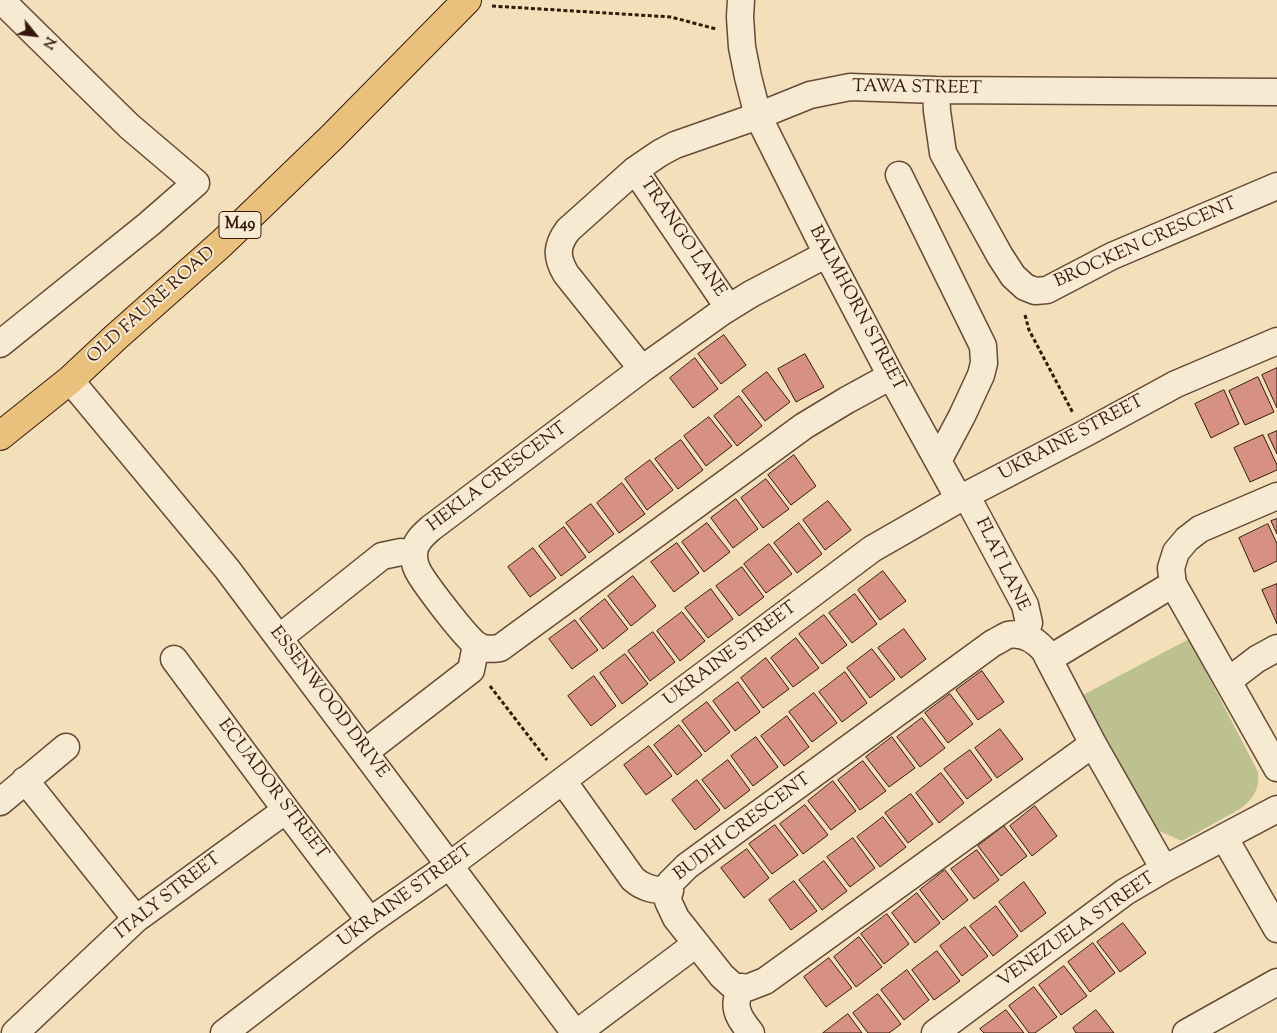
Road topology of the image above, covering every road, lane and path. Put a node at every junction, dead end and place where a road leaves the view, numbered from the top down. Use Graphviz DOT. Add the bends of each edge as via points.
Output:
graph roads {
  1 [pos="1,0"];
  2 [pos="740,0"];
  3 [pos="477,3"];
  4 [pos="717,29"];
  5 [pos="936,90"];
  6 [pos="1277,92"];
  7 [pos="758,116"];
  8 [pos="635,170"];
  9 [pos="899,175"];
  10 [pos="1277,186"];
  11 [pos="827,254"];
  12 [pos="1025,287"];
  13 [pos="728,308"];
  14 [pos="1277,341"];
  15 [pos="0,344"];
  16 [pos="642,370"];
  17 [pos="891,376"];
  18 [pos="70,380"];
  19 [pos="1084,434"];
  20 [pos="0,436"];
  21 [pos="938,461"];
  22 [pos="1277,496"];
  23 [pos="962,497"];
  24 [pos="414,554"];
  25 [pos="1173,584"];
  26 [pos="1023,636"];
  27 [pos="279,638"];
  28 [pos="482,647"];
  29 [pos="1277,648"];
  30 [pos="174,659"];
  31 [pos="1049,659"];
  32 [pos="1228,681"];
  33 [pos="1093,744"];
  34 [pos="66,747"];
  35 [pos="365,752"];
  36 [pos="1277,768"];
  37 [pos="25,780"];
  38 [pos="563,781"];
  39 [pos="0,802"];
  40 [pos="1277,809"];
  41 [pos="286,810"];
  42 [pos="1224,837"];
  43 [pos="450,865"];
  44 [pos="1164,869"];
  45 [pos="670,891"];
  46 [pos="136,919"];
  47 [pos="370,921"];
  48 [pos="1277,930"];
  49 [pos="696,944"];
  50 [pos="1277,982"];
  51 [pos="742,987"];
  52 [pos="15,1033"];
  53 [pos="224,1033"];
  54 [pos="576,1033"];
  55 [pos="751,1033"];
  56 [pos="935,1033"];
  57 [pos="1186,1033"];
  1 -- 15 [label="street" via="129,126 196,182"];
  2 -- 7 [label="street, BALMHORN STREET" via="742,47"];
  3 -- 4 [label="path" via="671,17"];
  3 -- 18 [label="main road, OLD FAURE ROAD / M49" via="222,243"];
  5 -- 6 [label="street, TAWA STREET"];
  5 -- 7 [label="street, TAWA STREET" via="850,87 810,95"];
  5 -- 12 [label="street" via="943,153 1000,256"];
  7 -- 8 [label="street, TAWA STREET" via="675,145"];
  7 -- 11 [label="street, BALMHORN STREET"];
  8 -- 13 [label="street, TRANGO LANE"];
  8 -- 16 [label="street, TAWA STREET" via="568,230 562,237 558,254 566,274"];
  9 -- 21 [label="street" via="983,346 981,374"];
  10 -- 12 [label="street, BROCKEN CRESCENT" via="1112,256 1046,290 1035,291"];
  11 -- 13 [label="street, HEKLA CRESCENT"];
  11 -- 17 [label="street, BALMHORN STREET"];
  12 -- 19 [label="path" via="1024,311 1029,330"];
  13 -- 16 [label="street, HEKLA CRESCENT"];
  14 -- 19 [label="street, UKRAINE STREET" via="1176,384"];
  16 -- 24 [label="street, HEKLA CRESCENT" via="431,528 418,540"];
  17 -- 21 [label="street, BALMHORN STREET"];
  17 -- 28 [label="street" via="804,426 500,648"];
  18 -- 20 [label="main road, OLD FAURE ROAD / M49"];
  18 -- 27 [label="street, ESSENWOOD DRIVE" via="228,569"];
  19 -- 23 [label="street, UKRAINE STREET"];
  21 -- 23 [label="street, BALMHORN STREET"];
  22 -- 25 [label="street" via="1200,529 1187,539 1176,552 1171,568"];
  23 -- 26 [label="street, FLAT LANE" via="1026,605 1029,622"];
  23 -- 38 [label="street, UKRAINE STREET" via="872,549"];
  24 -- 27 [label="street" via="401,552 382,556"];
  24 -- 28 [label="street" via="416,568 422,578 467,636"];
  25 -- 31 [label="street"];
  25 -- 32 [label="street"];
  26 -- 31 [label="street" via="1037,642"];
  26 -- 45 [label="street, BUDHI CRESCENT" via="1008,636 993,643 687,866 670,882"];
  27 -- 35 [label="street, ESSENWOOD DRIVE"];
  28 -- 35 [label="street" via="471,670"];
  28 -- 38 [label="path" via="489,684"];
  29 -- 32 [label="street"];
  30 -- 41 [label="street, ECUADOR STREET"];
  31 -- 33 [label="street"];
  32 -- 36 [label="street"];
  33 -- 44 [label="street"];
  33 -- 51 [label="street" via="765,980 748,988"];
  34 -- 37 [label="street"];
  35 -- 43 [label="street, ESSENWOOD DRIVE"];
  37 -- 39 [label="street"];
  37 -- 46 [label="street"];
  38 -- 43 [label="street, UKRAINE STREET"];
  38 -- 45 [label="street" via="633,879 654,890"];
  40 -- 42 [label="street, VENEZUELA STREET"];
  41 -- 46 [label="street, ITALY STREET"];
  41 -- 47 [label="street, ECUADOR STREET"];
  42 -- 44 [label="street, VENEZUELA STREET"];
  42 -- 48 [label="street"];
  43 -- 47 [label="street, UKRAINE STREET"];
  43 -- 54 [label="street, ESSENWOOD DRIVE"];
  44 -- 56 [label="street, VENEZUELA STREET" via="1125,892"];
  45 -- 49 [label="street, BUDHI CRESCENT" via="668,901 676,918"];
  46 -- 52 [label="street, ITALY STREET"];
  47 -- 53 [label="street, UKRAINE STREET"];
  49 -- 51 [label="street, BUDHI CRESCENT" via="722,976 733,986"];
  49 -- 54 [label="street"];
  50 -- 57 [label="street"];
  51 -- 55 [label="street" via="737,1010"];
}
